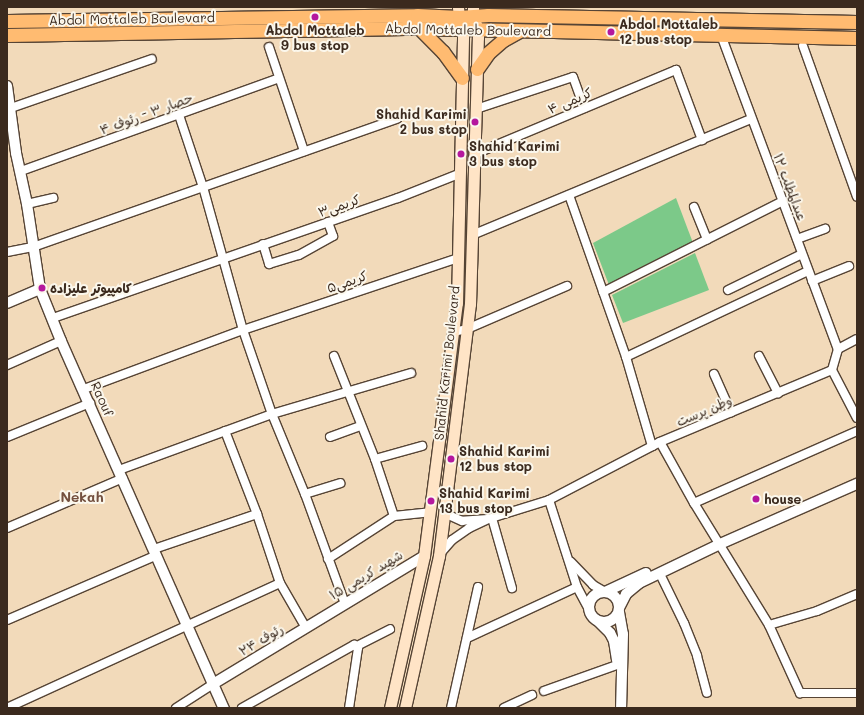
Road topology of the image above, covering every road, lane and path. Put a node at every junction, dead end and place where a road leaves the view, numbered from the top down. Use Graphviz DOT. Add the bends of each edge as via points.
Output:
graph roads {
  1 [pos="429,7"];
  2 [pos="473,12"];
  3 [pos="417,15"];
  4 [pos="460,18"];
  5 [pos="7,21"];
  6 [pos="857,22"];
  7 [pos="419,28"];
  8 [pos="478,29"];
  9 [pos="520,30"];
  10 [pos="721,35"];
  11 [pos="7,36"];
  12 [pos="857,38"];
  13 [pos="803,46"];
  14 [pos="269,47"];
  15 [pos="152,59"];
  16 [pos="477,69"];
  17 [pos="280,78"];
  18 [pos="462,78"];
  19 [pos="7,86"];
  20 [pos="11,108"];
  21 [pos="584,108"];
  22 [pos="476,109"];
  23 [pos="179,115"];
  24 [pos="397,119"];
  25 [pos="751,119"];
  26 [pos="702,140"];
  27 [pos="304,151"];
  28 [pos="475,154"];
  29 [pos="21,171"];
  30 [pos="461,173"];
  31 [pos="203,187"];
  32 [pos="569,195"];
  33 [pos="857,197"];
  34 [pos="53,198"];
  35 [pos="783,201"];
  36 [pos="27,204"];
  37 [pos="694,207"];
  38 [pos="328,222"];
  39 [pos="825,229"];
  40 [pos="472,235"];
  41 [pos="797,239"];
  42 [pos="707,240"];
  43 [pos="263,244"];
  44 [pos="33,247"];
  45 [pos="7,252"];
  46 [pos="802,254"];
  47 [pos="223,258"];
  48 [pos="458,258"];
  49 [pos="849,266"];
  50 [pos="808,271"];
  51 [pos="812,281"];
  52 [pos="567,286"];
  53 [pos="40,289"];
  54 [pos="728,290"];
  55 [pos="603,292"];
  56 [pos="7,303"];
  57 [pos="53,318"];
  58 [pos="467,329"];
  59 [pos="243,330"];
  60 [pos="452,332"];
  61 [pos="857,339"];
  62 [pos="61,341"];
  63 [pos="838,349"];
  64 [pos="334,356"];
  65 [pos="759,356"];
  66 [pos="626,357"];
  67 [pos="7,365"];
  68 [pos="832,370"];
  69 [pos="411,373"];
  70 [pos="714,374"];
  71 [pos="84,389"];
  72 [pos="348,393"];
  73 [pos="778,393"];
  74 [pos="90,403"];
  75 [pos="731,412"];
  76 [pos="272,414"];
  77 [pos="857,418"];
  78 [pos="361,426"];
  79 [pos="225,431"];
  80 [pos="857,431"];
  81 [pos="7,437"];
  82 [pos="330,437"];
  83 [pos="660,442"];
  84 [pos="422,446"];
  85 [pos="652,446"];
  86 [pos="374,459"];
  87 [pos="121,474"];
  88 [pos="340,483"];
  89 [pos="857,484"];
  90 [pos="305,494"];
  91 [pos="549,500"];
  92 [pos="694,503"];
  93 [pos="430,512"];
  94 [pos="444,513"];
  95 [pos="257,514"];
  96 [pos="394,516"];
  97 [pos="490,518"];
  98 [pos="7,528"];
  99 [pos="720,544"];
  100 [pos="156,552"];
  101 [pos="424,556"];
  102 [pos="438,556"];
  103 [pos="568,558"];
  104 [pos="328,559"];
  105 [pos="660,574"];
  106 [pos="280,583"];
  107 [pos="478,587"];
  108 [pos="578,587"];
  109 [pos="512,588"];
  110 [pos="605,592"];
  111 [pos="857,594"];
  112 [pos="345,604"];
  113 [pos="589,610"];
  114 [pos="619,610"];
  115 [pos="322,617"];
  116 [pos="7,620"];
  117 [pos="599,622"];
  118 [pos="188,625"];
  119 [pos="769,625"];
  120 [pos="306,628"];
  121 [pos="390,628"];
  122 [pos="467,638"];
  123 [pos="357,646"];
  124 [pos="617,665"];
  125 [pos="214,684"];
  126 [pos="544,691"];
  127 [pos="857,692"];
  128 [pos="707,693"];
  129 [pos="532,695"];
  130 [pos="621,705"];
  131 [pos="7,708"];
  132 [pos="176,708"];
  133 [pos="224,708"];
  134 [pos="242,708"];
  135 [pos="349,708"];
  136 [pos="390,708"];
  137 [pos="405,708"];
  138 [pos="451,708"];
  139 [pos="504,708"];
  1 -- 3 [label="main road"];
  2 -- 4 [label="main road, Abdol Mottaleb Boulevard"];
  2 -- 6 [label="main road, Abdol Mottaleb Boulevard" via="488,15"];
  2 -- 8 [label="main road, Shahid Karimi Boulevard"];
  3 -- 4 [label="main road, Abdol Mottaleb Boulevard"];
  3 -- 5 [label="main road, Abdol Mottaleb Boulevard"];
  4 -- 7 [label="main road, Abdol Mottaleb Boulevard"];
  4 -- 8 [label="main road, Abdol Mottaleb Boulevard"];
  4 -- 18 [label="main road, Shahid Karimi Boulevard"];
  7 -- 11 [label="main road, Abdol Mottaleb Boulevard"];
  7 -- 18 [label="main road" via="443,52"];
  8 -- 9 [label="main road, Abdol Mottaleb Boulevard"];
  8 -- 16 [label="main road, Shahid Karimi Boulevard"];
  9 -- 10 [label="main road, Abdol Mottaleb Boulevard"];
  9 -- 16 [label="main road" via="488,53"];
  10 -- 12 [label="main road, Abdol Mottaleb Boulevard"];
  10 -- 25 [label="street, عبدالمطلب ۱۲"];
  13 -- 33 [label="street"];
  14 -- 17 [label="street"];
  15 -- 20 [label="street"];
  16 -- 22 [label="main road, Shahid Karimi Boulevard"];
  17 -- 23 [label="street, حصار ۳ - رئوف ۴"];
  17 -- 27 [label="street"];
  18 -- 30 [label="main road, Shahid Karimi Boulevard"];
  19 -- 20 [label="street, Raouf"];
  20 -- 29 [label="street, Raouf" via="16,153"];
  21 -- 22 [label="street" via="573,77"];
  21 -- 26 [label="street, کریمی ۴" via="676,70"];
  21 -- 28 [label="street, کریمی ۴"];
  22 -- 28 [label="main road, Shahid Karimi Boulevard"];
  23 -- 29 [label="street, حصار ۳ - رئوف ۴"];
  23 -- 31 [label="street"];
  24 -- 27 [label="street"];
  25 -- 26 [label="street"];
  25 -- 35 [label="street, عبدالمطلب ۱۲"];
  26 -- 32 [label="street"];
  27 -- 31 [label="street"];
  28 -- 40 [label="main road, Shahid Karimi Boulevard"];
  29 -- 36 [label="street, Raouf"];
  30 -- 38 [label="street, کریمی۳"];
  30 -- 48 [label="main road, Shahid Karimi Boulevard"];
  31 -- 44 [label="street"];
  31 -- 47 [label="street"];
  32 -- 40 [label="street"];
  32 -- 55 [label="street"];
  34 -- 36 [label="street"];
  35 -- 41 [label="street, عبدالمطلب ۱۲"];
  35 -- 42 [label="street"];
  36 -- 44 [label="street, Raouf"];
  37 -- 42 [label="street"];
  38 -- 43 [label="street, کریمی۳"];
  38 -- 43 [label="street" via="332,236 299,255 269,264"];
  39 -- 41 [label="street"];
  40 -- 58 [label="main road, Shahid Karimi Boulevard"];
  41 -- 46 [label="street, عبدالمطلب ۱۲"];
  42 -- 55 [label="street"];
  43 -- 47 [label="street, کریمی۳"];
  44 -- 45 [label="street"];
  44 -- 53 [label="street, Raouf"];
  46 -- 50 [label="street, عبدالمطلب ۱۲"];
  46 -- 54 [label="street"];
  47 -- 57 [label="street, کریمی۳"];
  47 -- 59 [label="street"];
  48 -- 59 [label="street, کریمی۵"];
  48 -- 60 [label="main road, Shahid Karimi Boulevard" via="457,303"];
  49 -- 51 [label="street"];
  50 -- 51 [label="street, عبدالمطلب ۱۲"];
  50 -- 66 [label="street"];
  51 -- 63 [label="street, عبدالمطلب ۱۲"];
  52 -- 58 [label="street"];
  53 -- 56 [label="street"];
  53 -- 57 [label="street, Raouf"];
  55 -- 66 [label="street"];
  57 -- 62 [label="street, Raouf"];
  58 -- 60 [label="street"];
  58 -- 94 [label="main road, Shahid Karimi Boulevard"];
  59 -- 71 [label="street, کریمی۵"];
  59 -- 76 [label="street"];
  60 -- 93 [label="main road, Shahid Karimi Boulevard"];
  61 -- 63 [label="street"];
  62 -- 67 [label="street"];
  62 -- 71 [label="street, Raouf"];
  63 -- 68 [label="street"];
  64 -- 72 [label="street"];
  65 -- 73 [label="street"];
  66 -- 85 [label="street"];
  68 -- 73 [label="street, وطن پرست"];
  68 -- 77 [label="street"];
  69 -- 72 [label="street"];
  70 -- 75 [label="street"];
  71 -- 74 [label="street, Raouf"];
  72 -- 76 [label="street"];
  72 -- 78 [label="street"];
  73 -- 75 [label="street, وطن پرست"];
  74 -- 81 [label="street"];
  74 -- 87 [label="street, Raouf"];
  75 -- 83 [label="street, وطن پرست"];
  76 -- 79 [label="street"];
  76 -- 90 [label="street"];
  78 -- 82 [label="street"];
  78 -- 86 [label="street"];
  79 -- 87 [label="street"];
  79 -- 95 [label="street"];
  80 -- 92 [label="street"];
  83 -- 85 [label="street, وطن پرست"];
  83 -- 92 [label="street"];
  84 -- 86 [label="street"];
  85 -- 91 [label="street, وطن پرست"];
  86 -- 96 [label="street"];
  87 -- 98 [label="street"];
  87 -- 100 [label="street, Raouf"];
  88 -- 90 [label="street"];
  89 -- 99 [label="street"];
  90 -- 104 [label="street"];
  91 -- 97 [label="street, وطن پرست"];
  91 -- 103 [label="street"];
  92 -- 99 [label="street"];
  93 -- 96 [label="street"];
  93 -- 101 [label="main road, Shahid Karimi Boulevard"];
  94 -- 97 [label="street" via="462,521"];
  94 -- 102 [label="main road, Shahid Karimi Boulevard"];
  95 -- 100 [label="street"];
  95 -- 106 [label="street"];
  96 -- 104 [label="street"];
  97 -- 102 [label="street" via="452,540"];
  97 -- 109 [label="street"];
  99 -- 105 [label="street"];
  99 -- 110 [label="street" via="662,565"];
  99 -- 119 [label="street"];
  100 -- 116 [label="street"];
  100 -- 118 [label="street, Raouf"];
  101 -- 112 [label="street, شهید کریمی ۱۵"];
  101 -- 136 [label="main road, Shahid Karimi Boulevard"];
  102 -- 137 [label="main road, Shahid Karimi Boulevard"];
  103 -- 108 [label="street"];
  103 -- 110 [label="street" via="593,585"];
  104 -- 112 [label="street"];
  105 -- 114 [label="street" via="631,588"];
  105 -- 128 [label="street" via="687,630"];
  106 -- 118 [label="street"];
  106 -- 120 [label="street"];
  107 -- 122 [label="street"];
  108 -- 113 [label="street"];
  108 -- 122 [label="street"];
  110 -- 113 [label="street" via="597,593 591,599"];
  110 -- 114 [label="street" via="615,597"];
  111 -- 119 [label="street" via="817,611"];
  112 -- 115 [label="street, شهید کریمی ۱۵"];
  113 -- 117 [label="street" via="592,617"];
  114 -- 117 [label="street" via="611,621"];
  114 -- 130 [label="street" via="623,634"];
  115 -- 120 [label="street, رئوف ۲۴"];
  117 -- 124 [label="street" via="608,630 614,641"];
  118 -- 125 [label="street, Raouf"];
  118 -- 131 [label="street"];
  119 -- 127 [label="street" via="800,693"];
  120 -- 125 [label="street, رئوف ۲۴"];
  121 -- 123 [label="street"];
  122 -- 138 [label="street"];
  123 -- 134 [label="street" via="354,645"];
  123 -- 135 [label="street"];
  124 -- 126 [label="street"];
  124 -- 130 [label="street"];
  125 -- 132 [label="street"];
  125 -- 133 [label="street, Raouf"];
  129 -- 139 [label="street"];
}
